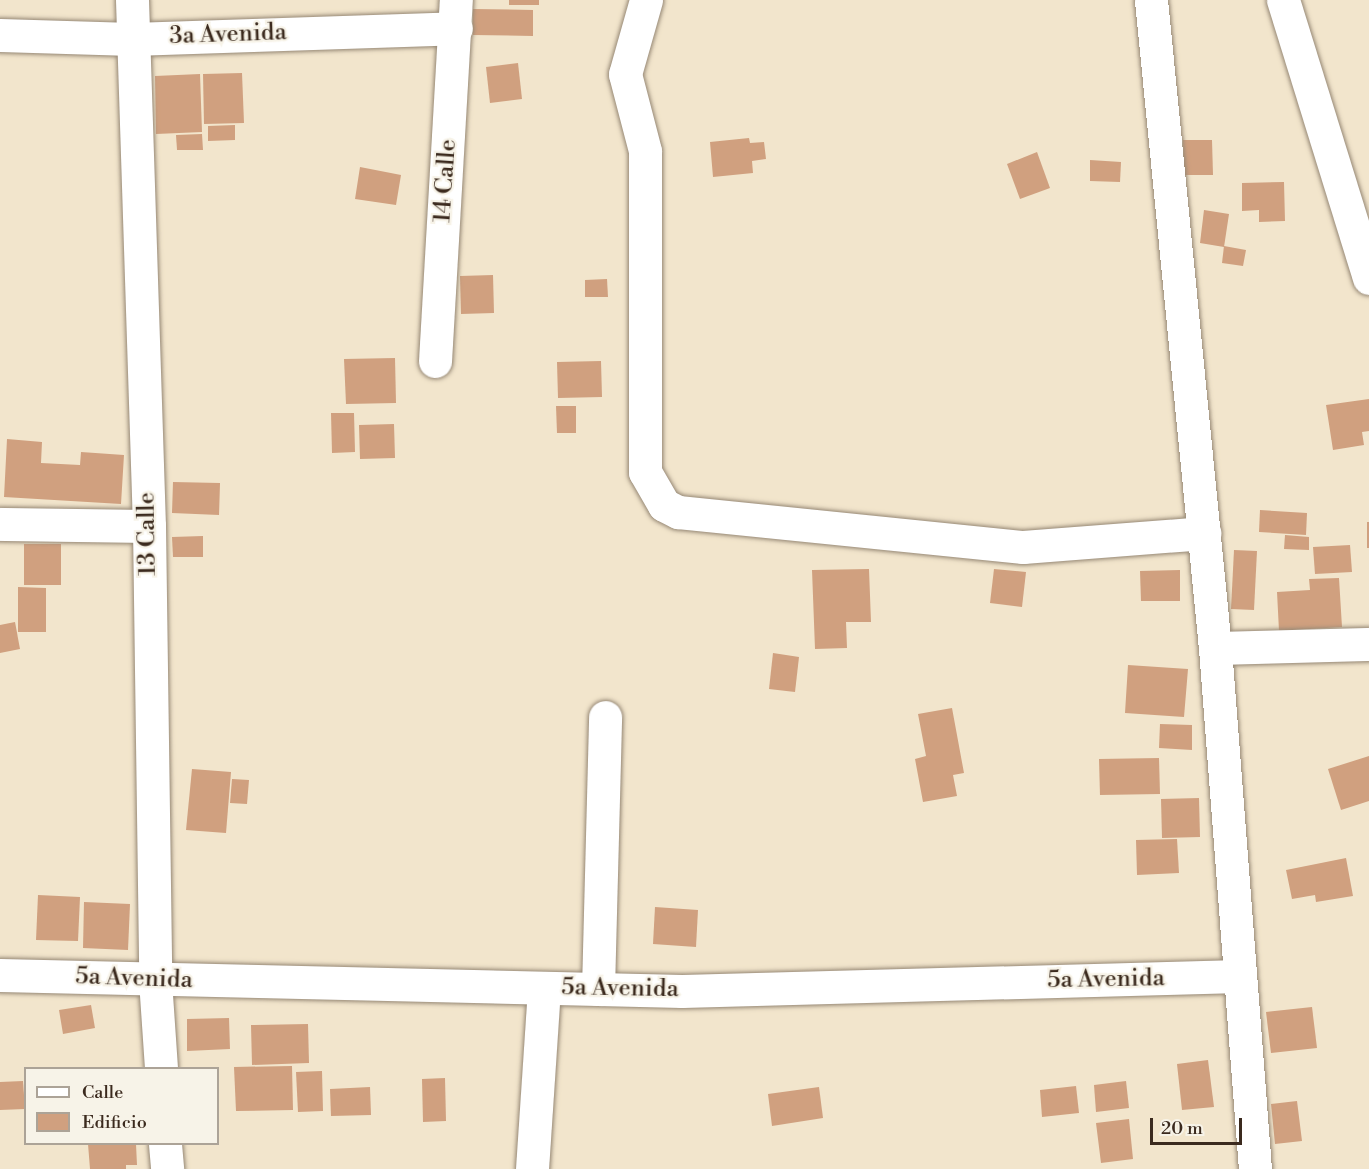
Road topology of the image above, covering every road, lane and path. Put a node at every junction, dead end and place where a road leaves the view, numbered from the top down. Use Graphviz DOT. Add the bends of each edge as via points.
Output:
graph roads {
  1 [pos="132,0"];
  2 [pos="646,0"];
  3 [pos="1151,0"];
  4 [pos="1283,0"];
  5 [pos="456,14"];
  6 [pos="0,35"];
  7 [pos="132,39"];
  8 [pos="1369,278"];
  9 [pos="435,362"];
  10 [pos="0,524"];
  11 [pos="148,526"];
  12 [pos="1204,532"];
  13 [pos="1369,644"];
  14 [pos="1215,648"];
  15 [pos="605,717"];
  16 [pos="0,975"];
  17 [pos="1240,976"];
  18 [pos="155,980"];
  19 [pos="544,988"];
  20 [pos="598,989"];
  21 [pos="161,1067"];
  22 [pos="165,1145"];
  23 [pos="167,1169"];
  24 [pos="532,1169"];
  25 [pos="1255,1169"];
  1 -- 7 [label="street, 13 Calle"];
  2 -- 12 [label="street" via="625,74 645,151 645,472 663,505 678,512 1023,547"];
  3 -- 12 [label="street"];
  4 -- 8 [label="street"];
  5 -- 7 [label="street, 3a Avenida"];
  5 -- 9 [label="street, 14 Calle"];
  6 -- 7 [label="street, 3a Avenida"];
  7 -- 11 [label="street, 13 Calle"];
  10 -- 11 [label="street"];
  11 -- 18 [label="street, 13 Calle"];
  12 -- 14 [label="street"];
  13 -- 14 [label="street"];
  14 -- 17 [label="street"];
  15 -- 20 [label="street"];
  16 -- 18 [label="street, 5a Avenida"];
  17 -- 20 [label="street, 5a Avenida" via="682,991"];
  17 -- 25 [label="street"];
  18 -- 19 [label="street, 5a Avenida"];
  18 -- 21 [label="street, 13 Calle"];
  19 -- 20 [label="street, 5a Avenida"];
  19 -- 24 [label="street"];
  22 -- 23 [label="street"];
}
